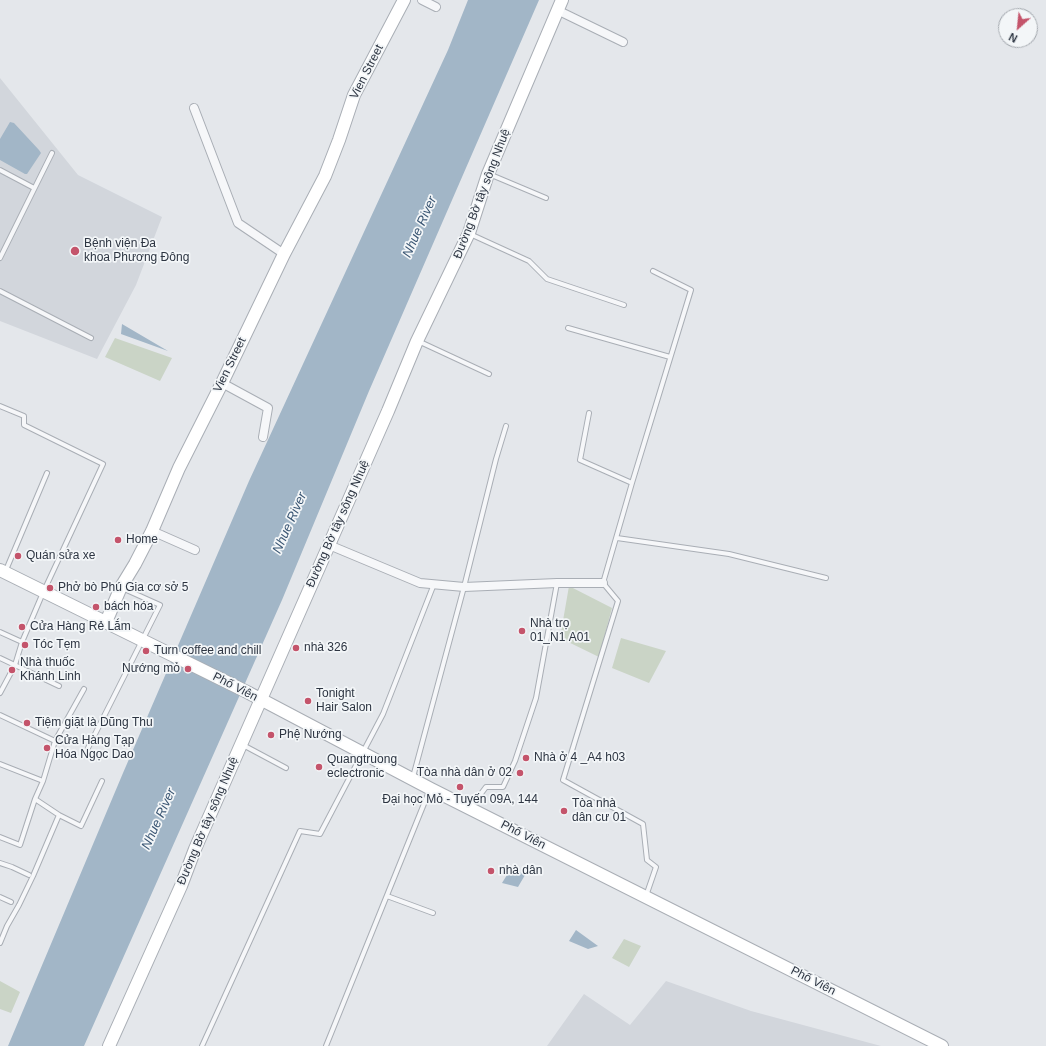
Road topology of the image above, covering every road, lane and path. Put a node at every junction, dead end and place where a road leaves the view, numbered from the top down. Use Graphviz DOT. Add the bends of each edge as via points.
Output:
graph roads {
  1 [pos="404,0"];
  2 [pos="422,0"];
  3 [pos="560,5"];
  4 [pos="436,8"];
  5 [pos="623,42"];
  6 [pos="194,108"];
  7 [pos="52,153"];
  8 [pos="0,170"];
  9 [pos="488,174"];
  10 [pos="34,188"];
  11 [pos="546,198"];
  12 [pos="470,233"];
  13 [pos="284,254"];
  14 [pos="0,258"];
  15 [pos="653,271"];
  16 [pos="0,291"];
  17 [pos="624,304"];
  18 [pos="568,328"];
  19 [pos="91,338"];
  20 [pos="417,341"];
  21 [pos="670,357"];
  22 [pos="489,374"];
  23 [pos="222,383"];
  24 [pos="0,406"];
  25 [pos="589,413"];
  26 [pos="506,426"];
  27 [pos="263,437"];
  28 [pos="47,473"];
  29 [pos="632,483"];
  30 [pos="152,530"];
  31 [pos="617,538"];
  32 [pos="329,545"];
  33 [pos="195,550"];
  34 [pos="3,571"];
  35 [pos="826,578"];
  36 [pos="558,583"];
  37 [pos="603,583"];
  38 [pos="434,584"];
  39 [pos="464,587"];
  40 [pos="121,588"];
  41 [pos="44,591"];
  42 [pos="106,622"];
  43 [pos="0,632"];
  44 [pos="142,640"];
  45 [pos="22,642"];
  46 [pos="0,658"];
  47 [pos="15,665"];
  48 [pos="0,681"];
  49 [pos="5,684"];
  50 [pos="59,686"];
  51 [pos="84,689"];
  52 [pos="0,693"];
  53 [pos="261,700"];
  54 [pos="0,715"];
  55 [pos="55,741"];
  56 [pos="241,744"];
  57 [pos="88,748"];
  58 [pos="363,754"];
  59 [pos="0,764"];
  60 [pos="286,768"];
  61 [pos="412,779"];
  62 [pos="43,781"];
  63 [pos="102,781"];
  64 [pos="431,789"];
  65 [pos="35,800"];
  66 [pos="470,809"];
  67 [pos="59,815"];
  68 [pos="0,837"];
  69 [pos="0,863"];
  70 [pos="29,875"];
  71 [pos="387,896"];
  72 [pos="0,897"];
  73 [pos="646,897"];
  74 [pos="11,902"];
  75 [pos="433,913"];
  76 [pos="0,942"];
  77 [pos="109,1046"];
  78 [pos="202,1046"];
  79 [pos="326,1046"];
  80 [pos="942,1046"];
  1 -- 13 [label="street, Vien Street" via="354,95 325,176"];
  2 -- 4 [label="street"];
  3 -- 5 [label="street"];
  3 -- 9 [label="street, Đường Bờ tây sông Nhuệ"];
  6 -- 13 [label="street" via="238,223"];
  7 -- 10 [label="lane"];
  8 -- 10 [label="lane"];
  9 -- 11 [label="lane"];
  9 -- 12 [label="street, Đường Bờ tây sông Nhuệ"];
  10 -- 14 [label="lane"];
  12 -- 17 [label="lane" via="529,261 546,278"];
  12 -- 20 [label="street, Đường Bờ tây sông Nhuệ"];
  13 -- 23 [label="street, Vien Street"];
  15 -- 21 [label="lane" via="691,290"];
  16 -- 19 [label="lane"];
  18 -- 21 [label="lane"];
  20 -- 22 [label="lane"];
  20 -- 32 [label="street, Đường Bờ tây sông Nhuệ"];
  21 -- 29 [label="lane"];
  23 -- 27 [label="street" via="268,408"];
  23 -- 30 [label="street, Vien Street" via="179,468"];
  24 -- 41 [label="lane" via="24,416 24,425 103,464"];
  25 -- 29 [label="lane" via="580,460"];
  26 -- 39 [label="lane"];
  28 -- 34 [label="lane"];
  29 -- 31 [label="lane"];
  30 -- 33 [label="street"];
  30 -- 40 [label="street, Vien Street"];
  31 -- 35 [label="lane" via="729,554"];
  31 -- 37 [label="lane"];
  32 -- 38 [label="street" via="420,583"];
  32 -- 53 [label="street, Đường Bờ tây sông Nhuệ"];
  34 -- 41 [label="street"];
  36 -- 37 [label="street"];
  36 -- 39 [label="street"];
  36 -- 66 [label="lane" via="536,698 515,761 503,787 486,787"];
  37 -- 73 [label="lane" via="618,601 563,780 643,824 647,860 656,867"];
  38 -- 39 [label="street"];
  38 -- 58 [label="lane" via="383,714"];
  39 -- 61 [label="lane"];
  40 -- 42 [label="street, Vien Street"];
  40 -- 44 [label="lane" via="160,605"];
  41 -- 42 [label="street"];
  41 -- 45 [label="lane"];
  42 -- 44 [label="street, Phố Viên"];
  43 -- 45 [label="lane"];
  44 -- 53 [label="street, Phố Viên"];
  44 -- 57 [label="lane"];
  45 -- 47 [label="lane"];
  46 -- 47 [label="lane"];
  47 -- 49 [label="lane"];
  47 -- 50 [label="lane"];
  48 -- 49 [label="lane"];
  49 -- 52 [label="lane"];
  51 -- 55 [label="lane"];
  53 -- 56 [label="street, Đường Bờ tây sông Nhuệ"];
  53 -- 58 [label="street, Phố Viên"];
  54 -- 55 [label="lane"];
  55 -- 62 [label="lane"];
  56 -- 60 [label="lane"];
  56 -- 77 [label="street, Đường Bờ tây sông Nhuệ"];
  58 -- 61 [label="street, Phố Viên"];
  58 -- 78 [label="lane" via="320,834 300,831"];
  59 -- 62 [label="lane"];
  61 -- 64 [label="street, Phố Viên"];
  62 -- 65 [label="lane"];
  63 -- 67 [label="lane" via="81,826"];
  64 -- 66 [label="street, Phố Viên"];
  64 -- 71 [label="lane"];
  65 -- 67 [label="lane"];
  65 -- 68 [label="lane" via="20,845"];
  66 -- 73 [label="street, Phố Viên"];
  67 -- 76 [label="lane" via="20,905"];
  69 -- 70 [label="lane"];
  71 -- 75 [label="lane"];
  71 -- 79 [label="lane"];
  72 -- 74 [label="lane"];
  73 -- 80 [label="street, Phố Viên"];
}
